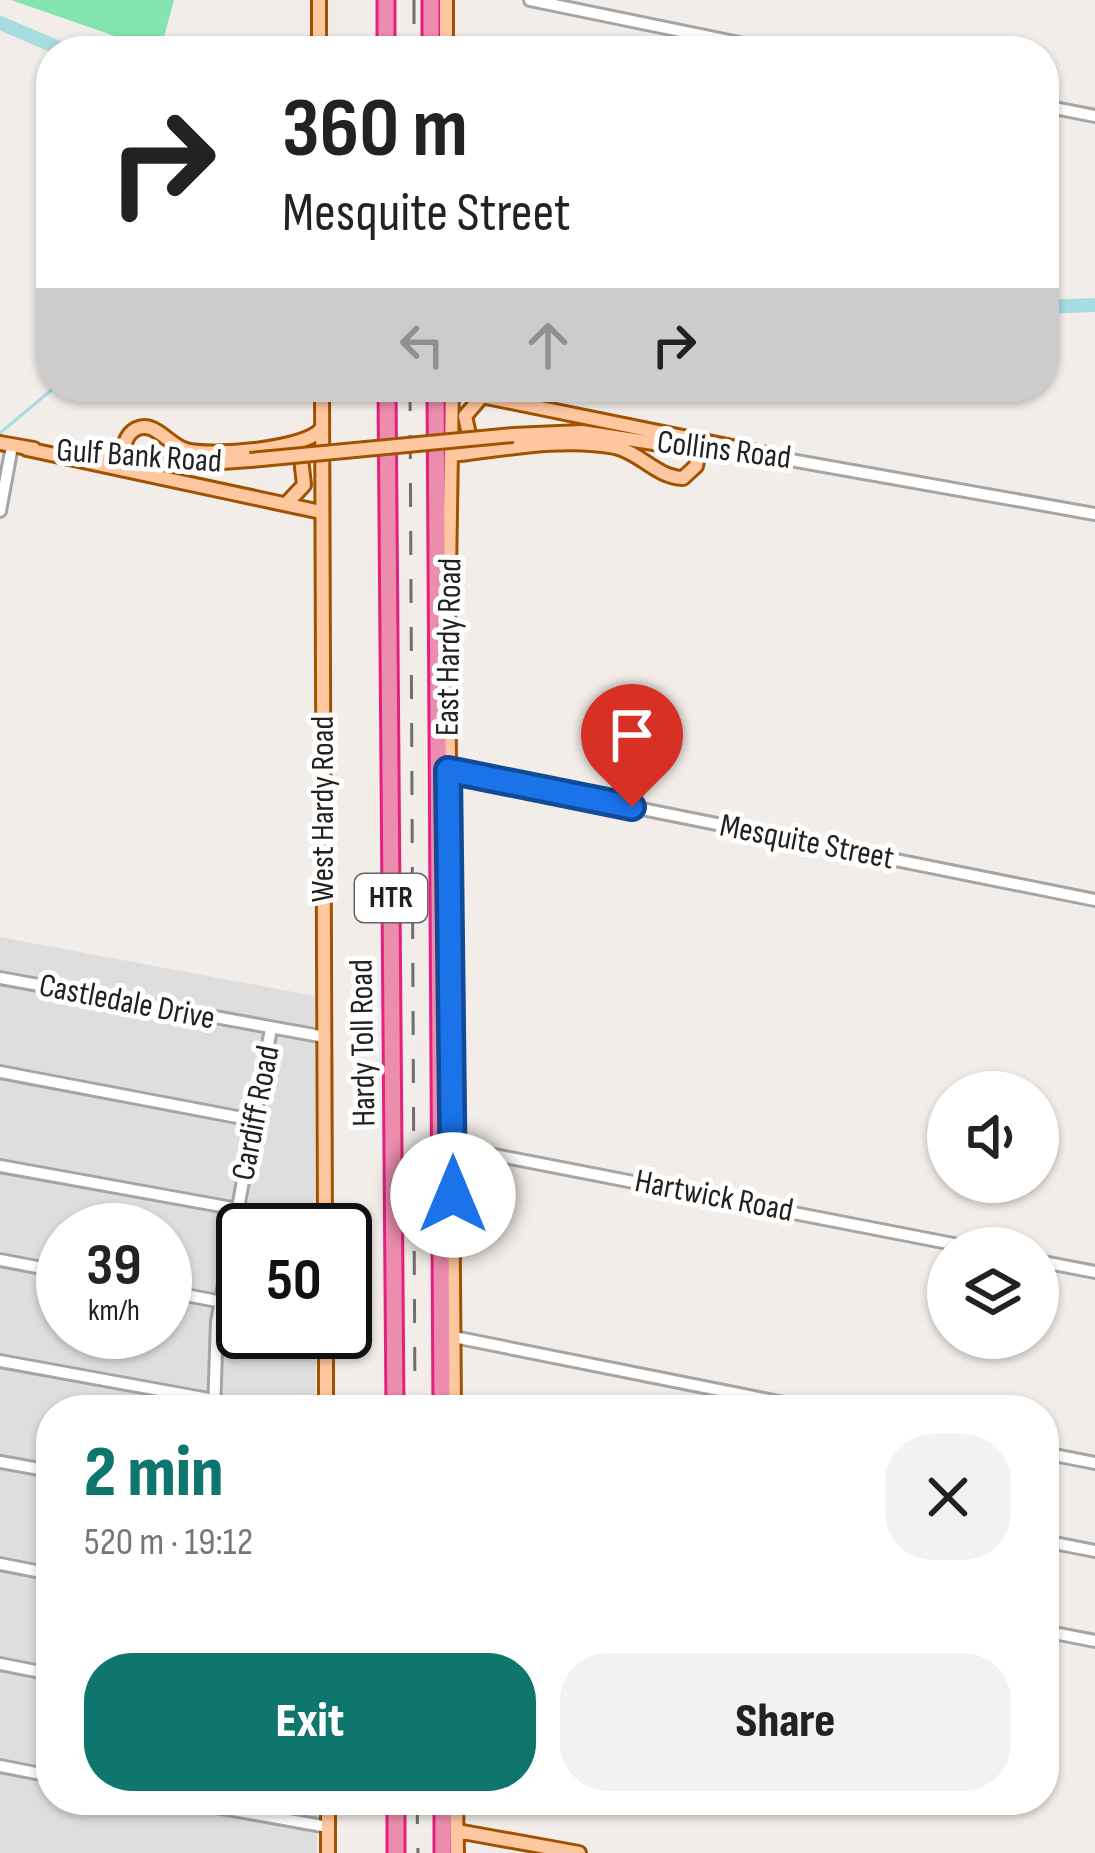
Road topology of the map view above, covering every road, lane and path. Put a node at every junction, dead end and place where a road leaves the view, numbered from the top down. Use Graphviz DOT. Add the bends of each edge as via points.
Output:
graph roads {
  1 [pos="319,0"];
  2 [pos="386,0"];
  3 [pos="431,0"];
  4 [pos="446,0"];
  5 [pos="530,0"];
  6 [pos="319,36"];
  7 [pos="386,36"];
  8 [pos="430,36"];
  9 [pos="446,36"];
  10 [pos="705,36"];
  11 [pos="1059,109"];
  12 [pos="1095,116"];
  13 [pos="322,402"];
  14 [pos="387,402"];
  15 [pos="447,402"];
  16 [pos="448,402"];
  17 [pos="477,402"];
  18 [pos="518,402"];
  19 [pos="322,428"];
  20 [pos="5,444"];
  21 [pos="292,444"];
  22 [pos="700,445"];
  23 [pos="350,451"];
  24 [pos="488,451"];
  25 [pos="452,455"];
  26 [pos="776,457"];
  27 [pos="120,465"];
  28 [pos="3,473"];
  29 [pos="285,504"];
  30 [pos="0,511"];
  31 [pos="321,512"];
  32 [pos="1095,514"];
  33 [pos="448,770"];
  34 [pos="1095,899"];
  35 [pos="0,978"];
  36 [pos="271,1029"];
  37 [pos="325,1037"];
  38 [pos="0,1072"];
  39 [pos="253,1120"];
  40 [pos="453,1147"];
  41 [pos="0,1166"];
  42 [pos="239,1203"];
  43 [pos="325,1203"];
  44 [pos="216,1205"];
  45 [pos="927,1239"];
  46 [pos="0,1260"];
  47 [pos="1059,1265"];
  48 [pos="36,1267"];
  49 [pos="1095,1272"];
  50 [pos="454,1337"];
  51 [pos="217,1359"];
  52 [pos="326,1359"];
  53 [pos="0,1361"];
  54 [pos="165,1395"];
  55 [pos="215,1395"];
  56 [pos="326,1395"];
  57 [pos="395,1395"];
  58 [pos="442,1395"];
  59 [pos="454,1395"];
  60 [pos="744,1395"];
  61 [pos="1059,1457"];
  62 [pos="0,1462"];
  63 [pos="1095,1463"];
  64 [pos="36,1469"];
  65 [pos="1059,1544"];
  66 [pos="1095,1551"];
  67 [pos="0,1564"];
  68 [pos="36,1571"];
  69 [pos="1059,1634"];
  70 [pos="1095,1641"];
  71 [pos="0,1664"];
  72 [pos="36,1671"];
  73 [pos="0,1766"];
  74 [pos="36,1773"];
  75 [pos="267,1815"];
  76 [pos="328,1815"];
  77 [pos="396,1815"];
  78 [pos="443,1815"];
  79 [pos="457,1815"];
  80 [pos="328,1827"];
  81 [pos="457,1832"];
  82 [pos="328,1853"];
  83 [pos="396,1853"];
  84 [pos="443,1853"];
  85 [pos="458,1853"];
  86 [pos="579,1853"];
  1 -- 6 [label="main road"];
  2 -- 7 [label="highway"];
  3 -- 8 [label="highway"];
  4 -- 9 [label="main road"];
  5 -- 10 [label="street"];
  11 -- 12 [label="street"];
  13 -- 19 [label="main road, West Hardy Road"];
  14 -- 57 [label="highway, Hardy Toll Road / HTR"];
  15 -- 58 [label="highway, HTR"];
  16 -- 25 [label="main road, East Hardy Road"];
  17 -- 24 [label="main road" via="465,416 472,446"];
  18 -- 22 [label="main road"];
  19 -- 21 [label="main road" via="313,440"];
  19 -- 31 [label="main road, West Hardy Road"];
  20 -- 27 [label="main road, Gulf Bank Road"];
  20 -- 28 [label="street"];
  21 -- 27 [label="main road" via="194,452 146,427 129,435"];
  21 -- 29 [label="main road" via="303,454 304,484"];
  22 -- 23 [label="main road, Collins Road, bridge" via="583,432"];
  22 -- 24 [label="main road" via="696,466 683,478 599,445"];
  22 -- 26 [label="main road"];
  23 -- 27 [label="main road, Gulf Bank Road, bridge"];
  24 -- 25 [label="main road"];
  25 -- 33 [label="main road, East Hardy Road"];
  26 -- 32 [label="street, Collins Road"];
  27 -- 29 [label="main road"];
  28 -- 30 [label="street"];
  29 -- 31 [label="main road"];
  31 -- 37 [label="main road, West Hardy Road"];
  33 -- 34 [label="street, Mesquite Street"];
  33 -- 40 [label="main road, East Hardy Road"];
  35 -- 36 [label="street, Castledale Drive"];
  36 -- 37 [label="street, Castledale Drive"];
  36 -- 39 [label="street, Cardiff Road"];
  37 -- 43 [label="main road, West Hardy Road"];
  38 -- 39 [label="street"];
  39 -- 42 [label="street, Cardiff Road"];
  40 -- 45 [label="street, Hartwick Road"];
  40 -- 50 [label="main road, East Hardy Road"];
  41 -- 44 [label="street"];
  46 -- 48 [label="street"];
  47 -- 49 [label="street"];
  50 -- 59 [label="main road, East Hardy Road"];
  50 -- 60 [label="street"];
  51 -- 55 [label="street, Cardiff Road"];
  52 -- 56 [label="main road"];
  53 -- 54 [label="street"];
  61 -- 63 [label="street"];
  62 -- 64 [label="street"];
  65 -- 66 [label="street"];
  67 -- 68 [label="street"];
  69 -- 70 [label="street"];
  71 -- 72 [label="street"];
  73 -- 74 [label="street"];
  75 -- 80 [label="street"];
  76 -- 80 [label="main road"];
  77 -- 83 [label="highway"];
  78 -- 84 [label="highway"];
  79 -- 81 [label="main road"];
  80 -- 82 [label="main road"];
  81 -- 85 [label="main road"];
  81 -- 86 [label="main road"];
}
